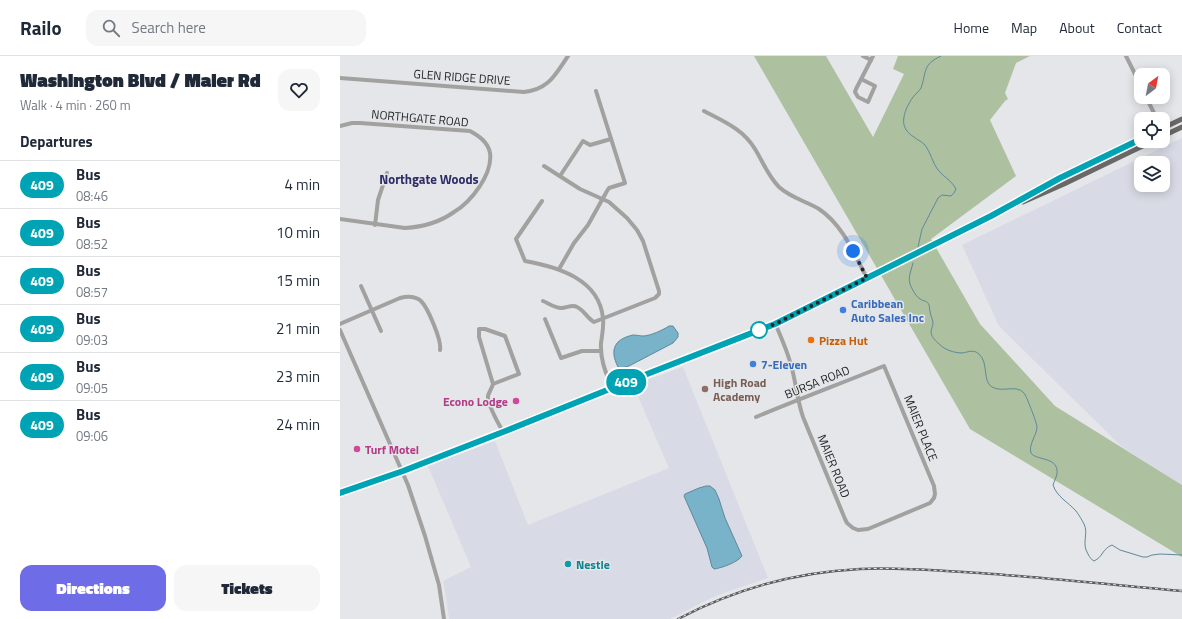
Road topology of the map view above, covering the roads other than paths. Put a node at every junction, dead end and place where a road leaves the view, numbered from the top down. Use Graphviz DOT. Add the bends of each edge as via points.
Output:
graph roads {
  1 [pos="568,56"];
  2 [pos="863,56"];
  3 [pos="1126,56"];
  4 [pos="872,58"];
  5 [pos="1134,72"];
  6 [pos="340,78"];
  7 [pos="861,79"];
  8 [pos="596,91"];
  9 [pos="704,111"];
  10 [pos="1182,119"];
  11 [pos="1170,125"];
  12 [pos="340,126"];
  13 [pos="1182,127"];
  14 [pos="1170,132"];
  15 [pos="611,139"];
  16 [pos="1134,142"];
  17 [pos="1138,148"];
  18 [pos="544,166"];
  19 [pos="387,173"];
  20 [pos="560,176"];
  21 [pos="602,198"];
  22 [pos="542,201"];
  23 [pos="991,216"];
  24 [pos="340,219"];
  25 [pos="375,224"];
  26 [pos="559,269"];
  27 [pos="867,278"];
  28 [pos="361,286"];
  29 [pos="543,301"];
  30 [pos="372,310"];
  31 [pos="545,319"];
  32 [pos="604,319"];
  33 [pos="340,324"];
  34 [pos="775,324"];
  35 [pos="340,330"];
  36 [pos="381,331"];
  37 [pos="440,350"];
  38 [pos="601,351"];
  39 [pos="884,366"];
  40 [pos="493,384"];
  41 [pos="612,388"];
  42 [pos="799,400"];
  43 [pos="756,417"];
  44 [pos="503,432"];
  45 [pos="403,471"];
  46 [pos="340,493"];
  47 [pos="934,498"];
  48 [pos="444,619"];
  1 -- 6 [label="street, GLEN RIDGE DRIVE" via="549,82 538,89 524,92"];
  2 -- 4 [label="street"];
  3 -- 5 [label="street"];
  4 -- 7 [label="street"];
  7 -- 7 [label="street" via="855,92 858,97 868,102 875,86"];
  8 -- 15 [label="street"];
  9 -- 27 [label="street" via="734,127 746,137 779,187 820,210 834,222 846,238"];
  10 -- 11 [label="main road"];
  12 -- 25 [label="street, NORTHGATE ROAD" via="360,123 470,131 484,141 490,152 483,180 471,198 454,213 434,223 414,227"];
  13 -- 14 [label="main road"];
  15 -- 20 [label="street" via="590,145 583,141"];
  15 -- 21 [label="street" via="626,184 609,188"];
  16 -- 23 [label="main road" via="1060,178"];
  17 -- 23 [label="main road"];
  18 -- 20 [label="street"];
  19 -- 25 [label="street" via="379,196"];
  20 -- 21 [label="street" via="580,189"];
  21 -- 26 [label="street" via="588,225"];
  21 -- 32 [label="street" via="622,212 640,235 659,291 655,298"];
  22 -- 26 [label="street" via="516,239 525,261"];
  23 -- 27 [label="main road"];
  24 -- 25 [label="street, NORTHGATE ROAD"];
  26 -- 32 [label="street" via="590,289 599,302"];
  27 -- 34 [label="main road"];
  28 -- 30 [label="street"];
  29 -- 32 [label="street" via="560,308 577,306 594,322"];
  30 -- 33 [label="street"];
  30 -- 36 [label="street"];
  30 -- 37 [label="street" via="405,296 420,300 427,309 439,338"];
  31 -- 38 [label="street" via="561,358 582,351"];
  32 -- 38 [label="street"];
  34 -- 41 [label="main road"];
  34 -- 42 [label="street, MAIER ROAD" via="791,363"];
  35 -- 45 [label="street"];
  38 -- 41 [label="street"];
  39 -- 42 [label="street, BURSA ROAD"];
  39 -- 47 [label="street, MAIER PLACE" via="934,486"];
  40 -- 40 [label="street" via="479,337 479,329 505,336 519,374"];
  40 -- 44 [label="street" via="488,398"];
  41 -- 44 [label="main road"];
  42 -- 43 [label="street, BURSA ROAD"];
  42 -- 47 [label="street, MAIER ROAD" via="803,417 850,526 858,530 868,529 926,505"];
  44 -- 45 [label="main road"];
  45 -- 46 [label="main road"];
  45 -- 48 [label="street" via="434,566"];
}
